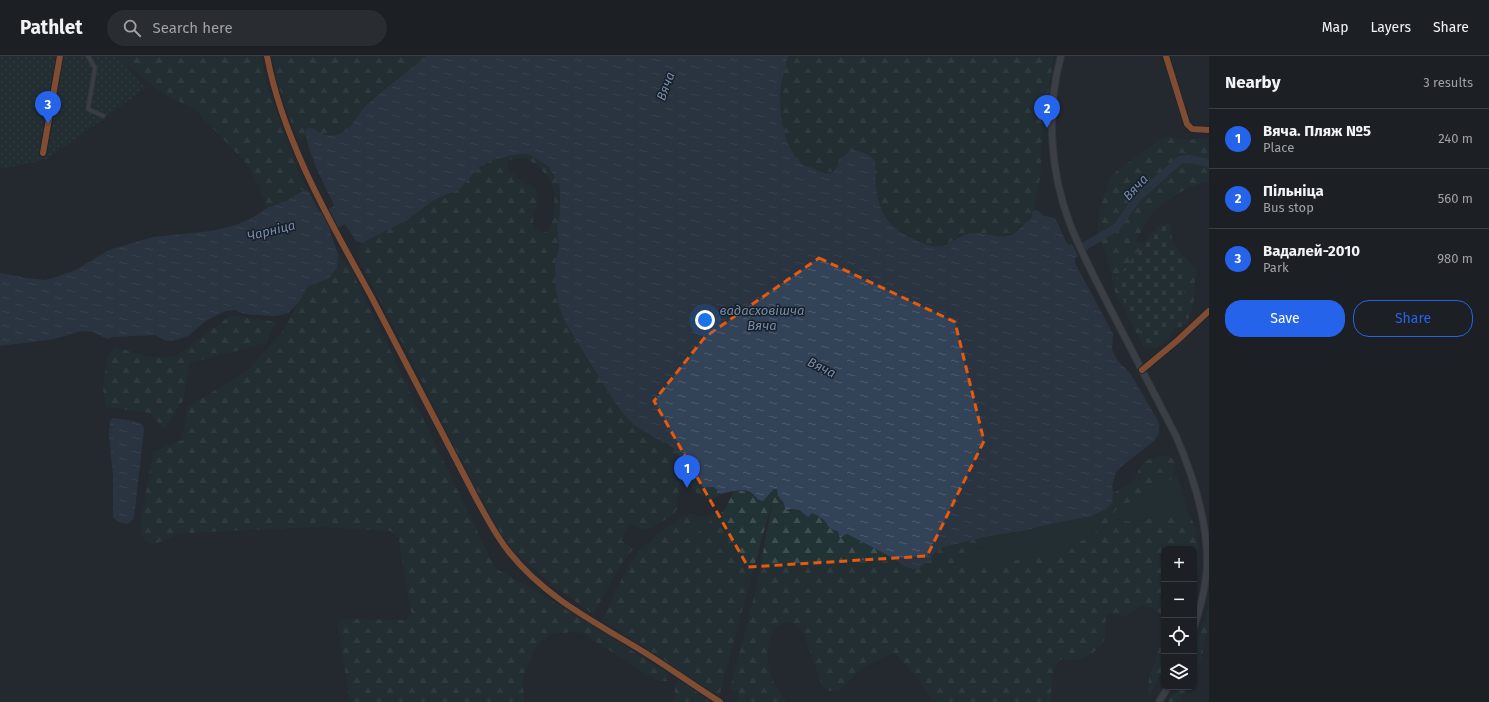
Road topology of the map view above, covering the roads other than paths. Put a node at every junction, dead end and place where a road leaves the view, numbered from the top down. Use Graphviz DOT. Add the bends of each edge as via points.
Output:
graph roads {
  1 [pos="60,56"];
  2 [pos="88,56"];
  3 [pos="267,56"];
  4 [pos="1061,56"];
  5 [pos="1166,56"];
  6 [pos="103,116"];
  7 [pos="1209,130"];
  8 [pos="43,154"];
  9 [pos="1209,311"];
  10 [pos="1142,370"];
  11 [pos="1197,618"];
  12 [pos="1166,690"];
  13 [pos="717,701"];
  14 [pos="1159,702"];
  1 -- 8 [label="street"];
  2 -- 6 [label="street" via="95,68 88,109"];
  3 -- 13 [label="street" via="271,78 284,117 323,205 497,536 526,570 552,594"];
  4 -- 10 [label="main road" via="1052,127 1053,151 1060,190 1069,223 1084,257"];
  5 -- 7 [label="street" via="1187,124 1192,129"];
  9 -- 10 [label="street"];
  10 -- 11 [label="main road" via="1183,451 1202,520 1206,545 1206,575"];
  12 -- 14 [label="main road"];
}
